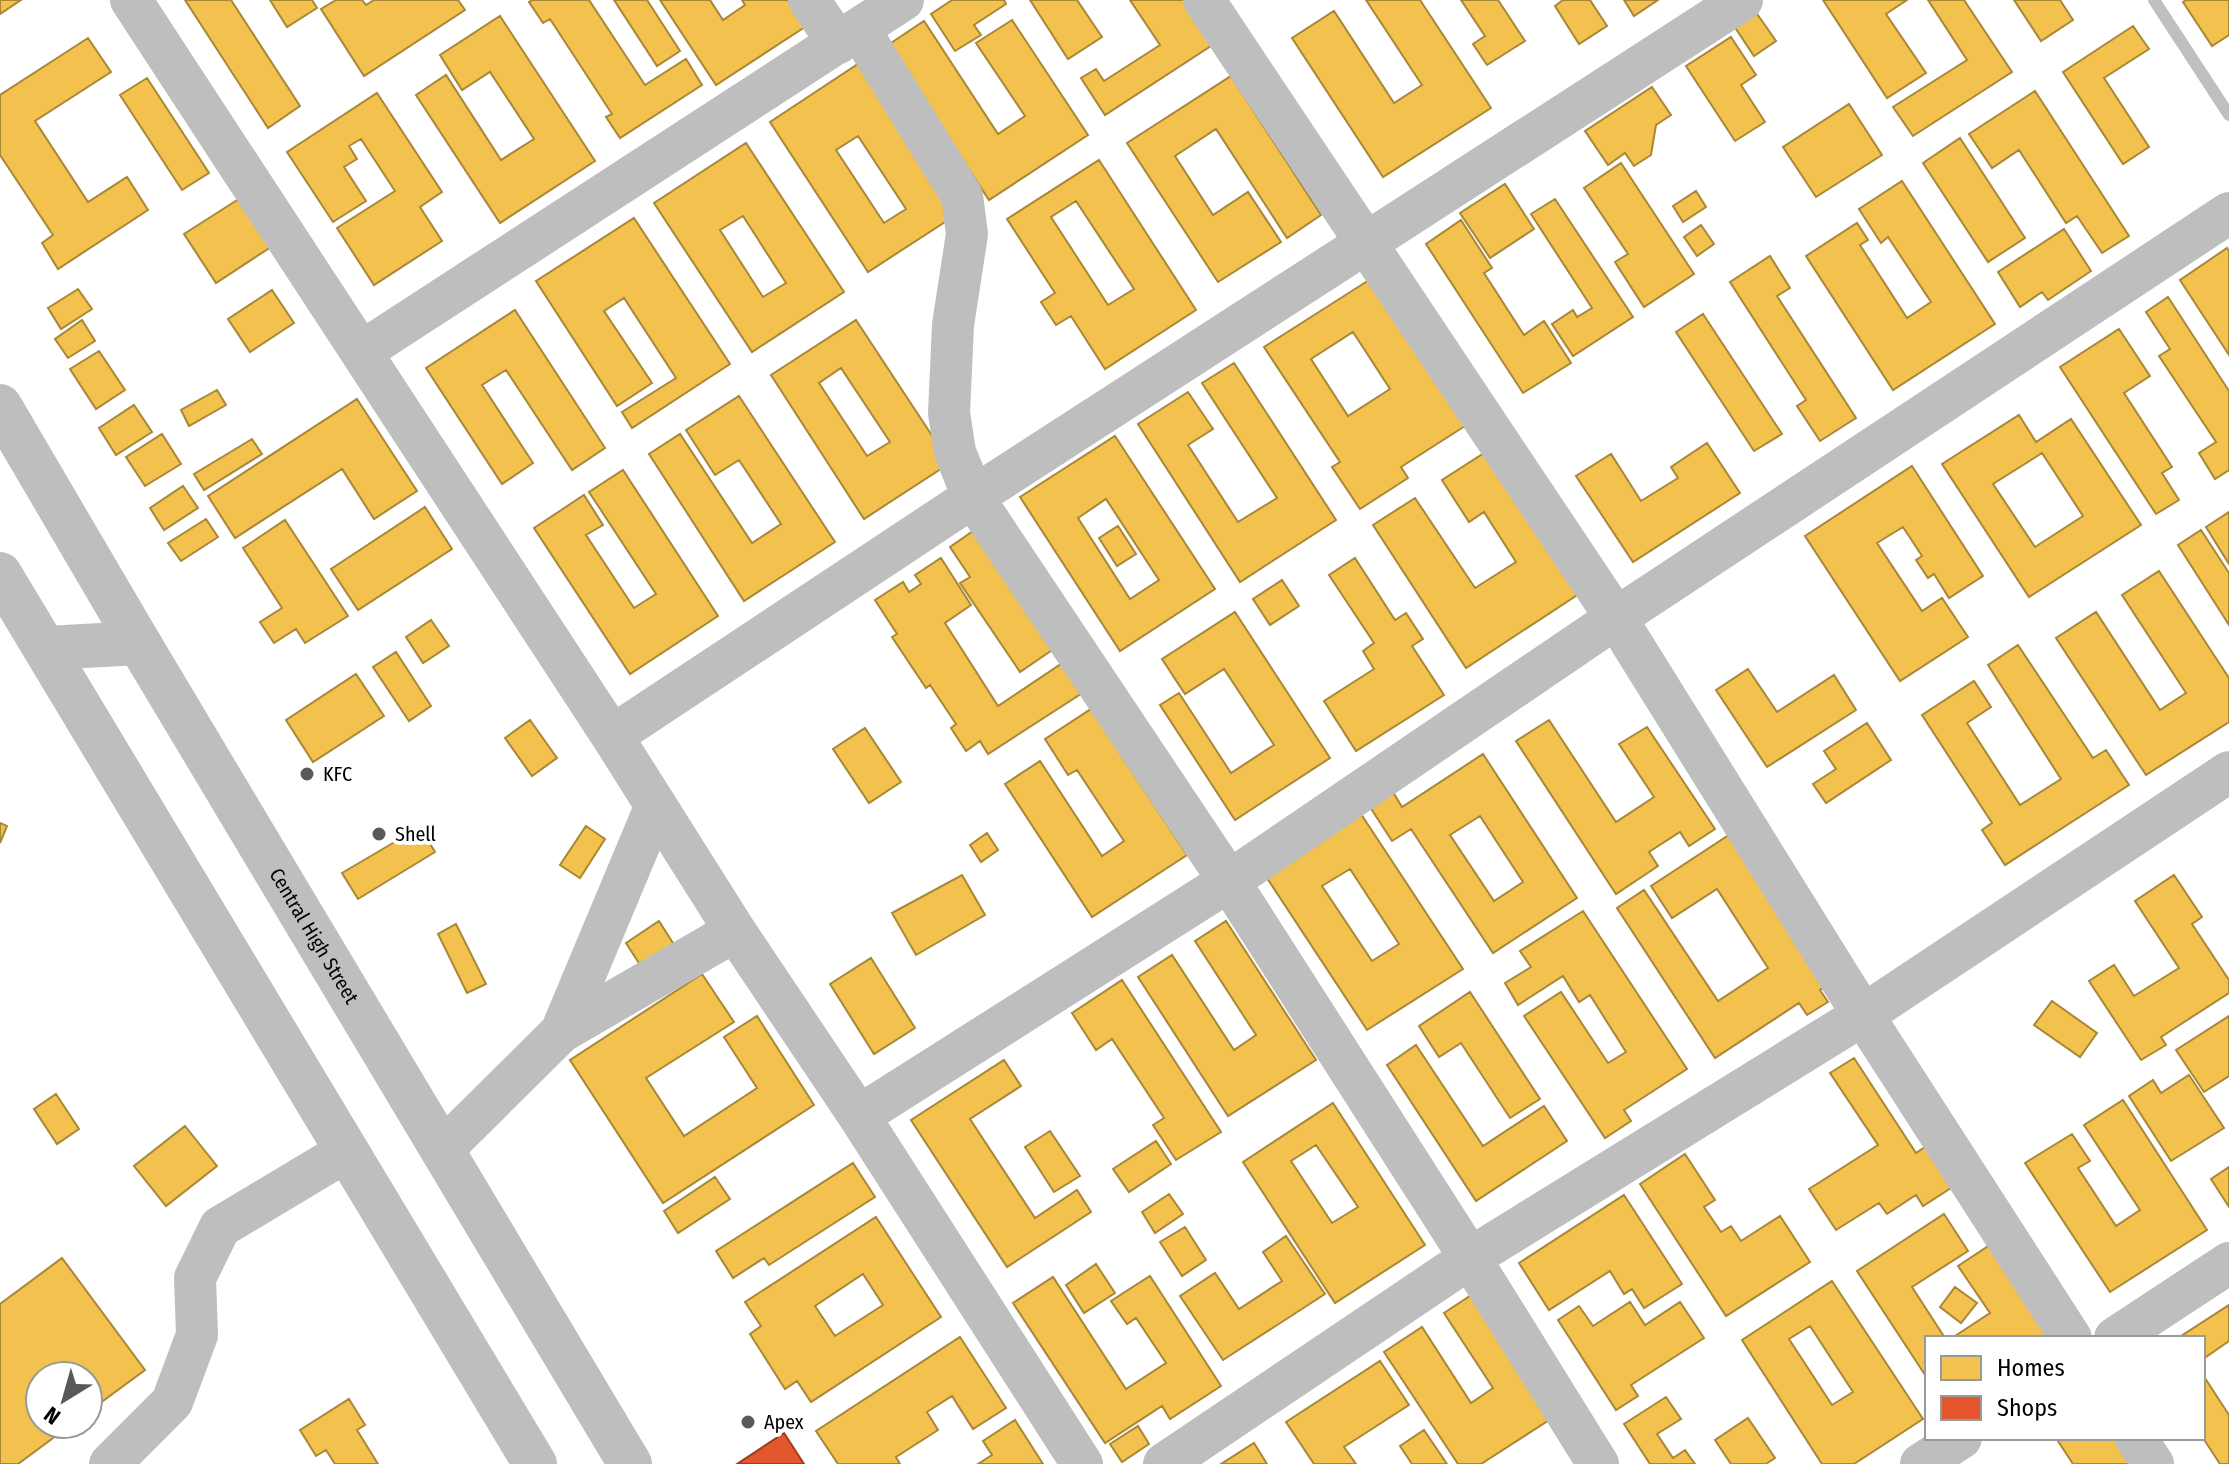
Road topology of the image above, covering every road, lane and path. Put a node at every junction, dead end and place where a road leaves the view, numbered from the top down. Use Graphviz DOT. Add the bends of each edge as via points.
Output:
graph roads {
  1 [pos="131,0"];
  2 [pos="809,0"];
  3 [pos="903,0"];
  4 [pos="1204,0"];
  5 [pos="1742,0"];
  6 [pos="849,36"];
  7 [pos="2229,213"];
  8 [pos="1364,243"];
  9 [pos="361,352"];
  10 [pos="0,406"];
  11 [pos="973,497"];
  12 [pos="0,574"];
  13 [pos="1616,618"];
  14 [pos="139,643"];
  15 [pos="46,648"];
  16 [pos="612,736"];
  17 [pos="2229,772"];
  18 [pos="656,805"];
  19 [pos="1229,881"];
  20 [pos="735,931"];
  21 [pos="1863,1015"];
  22 [pos="561,1032"];
  23 [pos="859,1116"];
  24 [pos="443,1149"];
  25 [pos="347,1151"];
  26 [pos="1470,1258"];
  27 [pos="2229,1263"];
  28 [pos="2070,1336"];
  29 [pos="2118,1336"];
  30 [pos="1958,1440"];
  31 [pos="2137,1440"];
  32 [pos="110,1464"];
  33 [pos="535,1464"];
  34 [pos="630,1464"];
  35 [pos="1082,1464"];
  36 [pos="1164,1464"];
  37 [pos="1598,1464"];
  38 [pos="1921,1464"];
  39 [pos="2153,1464"];
  1 -- 9 [label="street"];
  2 -- 6 [label="street"];
  3 -- 6 [label="street"];
  4 -- 8 [label="street"];
  5 -- 8 [label="street"];
  6 -- 9 [label="street"];
  6 -- 11 [label="street" via="962,196 967,234 953,325 949,413 955,452"];
  7 -- 13 [label="street"];
  8 -- 11 [label="street"];
  8 -- 13 [label="street"];
  9 -- 16 [label="street"];
  10 -- 14 [label="highway, Central High Street"];
  11 -- 16 [label="street"];
  11 -- 19 [label="street"];
  12 -- 15 [label="highway"];
  13 -- 19 [label="street"];
  13 -- 21 [label="street"];
  14 -- 15 [label="highway"];
  14 -- 24 [label="highway, Central High Street"];
  15 -- 25 [label="highway"];
  16 -- 18 [label="street"];
  17 -- 21 [label="street"];
  18 -- 20 [label="street"];
  18 -- 22 [label="street"];
  19 -- 23 [label="street"];
  19 -- 26 [label="street"];
  20 -- 22 [label="street"];
  20 -- 23 [label="street"];
  21 -- 26 [label="street"];
  21 -- 28 [label="street"];
  22 -- 24 [label="street"];
  23 -- 35 [label="street"];
  24 -- 34 [label="highway, Central High Street"];
  25 -- 32 [label="street" via="220,1227 195,1278 197,1335 172,1402"];
  25 -- 33 [label="highway"];
  26 -- 36 [label="street"];
  26 -- 37 [label="street"];
  27 -- 29 [label="street"];
  30 -- 38 [label="street"];
  31 -- 39 [label="street"];
}
